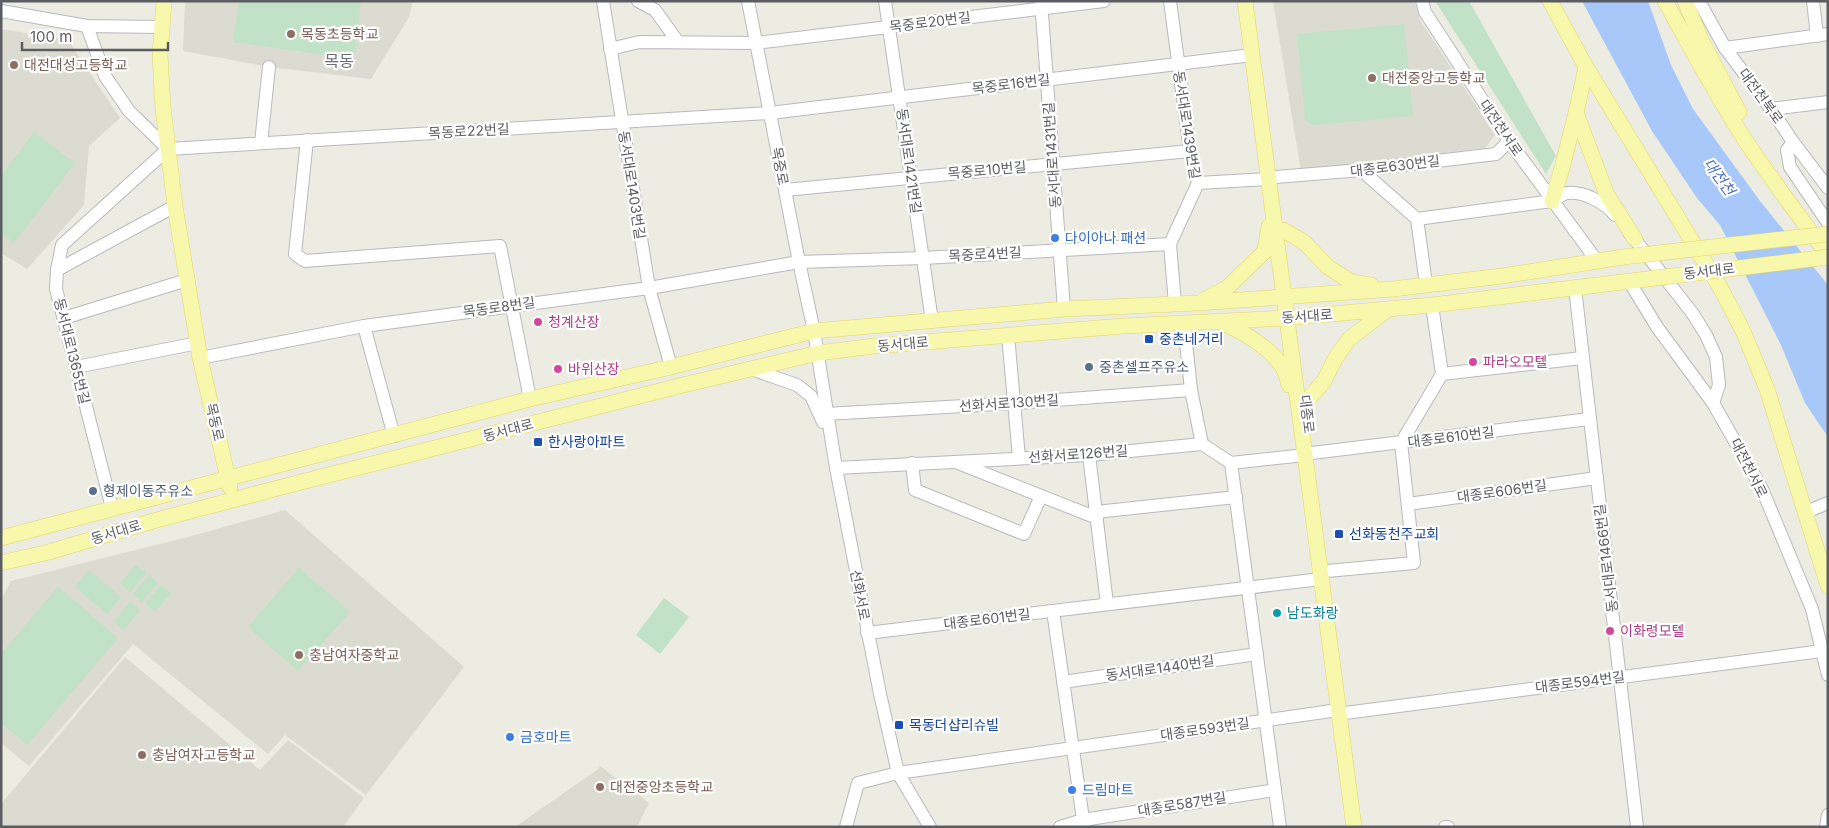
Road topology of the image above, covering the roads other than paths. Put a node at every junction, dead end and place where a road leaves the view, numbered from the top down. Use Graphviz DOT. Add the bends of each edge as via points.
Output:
graph roads {
  1 [pos="164,1"];
  2 [pos="603,1"];
  3 [pos="638,1"];
  4 [pos="748,1"];
  5 [pos="885,1"];
  6 [pos="1104,1"];
  7 [pos="1170,1"];
  8 [pos="1245,1"];
  9 [pos="1253,1"];
  10 [pos="1422,1"];
  11 [pos="1550,1"];
  12 [pos="1665,1"];
  13 [pos="1685,1"];
  14 [pos="1699,1"];
  15 [pos="1813,1"];
  16 [pos="1041,5"];
  17 [pos="1,11"];
  18 [pos="87,26"];
  19 [pos="889,26"];
  20 [pos="162,27"];
  21 [pos="1822,35"];
  22 [pos="678,42"];
  23 [pos="756,43"];
  24 [pos="1725,48"];
  25 [pos="610,49"];
  26 [pos="1252,55"];
  27 [pos="1178,64"];
  28 [pos="270,67"];
  29 [pos="1586,67"];
  30 [pos="1047,80"];
  31 [pos="899,97"];
  32 [pos="1828,102"];
  33 [pos="1771,109"];
  34 [pos="770,113"];
  35 [pos="1576,113"];
  36 [pos="622,122"];
  37 [pos="306,140"];
  38 [pos="1509,141"];
  39 [pos="261,142"];
  40 [pos="1793,142"];
  41 [pos="168,148"];
  42 [pos="1190,151"];
  43 [pos="1053,164"];
  44 [pos="1361,170"];
  45 [pos="1821,171"];
  46 [pos="911,177"];
  47 [pos="1272,178"];
  48 [pos="1198,183"];
  49 [pos="1774,183"];
  50 [pos="1828,188"];
  51 [pos="785,190"];
  52 [pos="1552,200"];
  53 [pos="174,206"];
  54 [pos="1272,210"];
  55 [pos="1417,219"];
  56 [pos="1828,223"];
  57 [pos="1283,230"];
  58 [pos="1828,234"];
  59 [pos="1635,239"];
  60 [pos="1170,244"];
  61 [pos="1060,250"];
  62 [pos="1828,256"];
  63 [pos="923,258"];
  64 [pos="1597,261"];
  65 [pos="799,262"];
  66 [pos="57,270"];
  67 [pos="187,280"];
  68 [pos="1634,280"];
  69 [pos="1426,284"];
  70 [pos="649,288"];
  71 [pos="1575,288"];
  72 [pos="1393,289"];
  73 [pos="1288,297"];
  74 [pos="1198,303"];
  75 [pos="1175,304"];
  76 [pos="511,305"];
  77 [pos="1432,305"];
  78 [pos="1064,309"];
  79 [pos="1388,309"];
  80 [pos="64,318"];
  81 [pos="1290,318"];
  82 [pos="1217,320"];
  83 [pos="932,321"];
  84 [pos="1184,323"];
  85 [pos="364,326"];
  86 [pos="814,331"];
  87 [pos="1008,335"];
  88 [pos="199,351"];
  89 [pos="818,353"];
  90 [pos="1582,358"];
  91 [pos="76,367"];
  92 [pos="670,367"];
  93 [pos="751,369"];
  94 [pos="1442,374"];
  95 [pos="1191,390"];
  96 [pos="530,399"];
  97 [pos="1014,403"];
  98 [pos="1713,403"];
  99 [pos="1302,408"];
  100 [pos="826,414"];
  101 [pos="1590,419"];
  102 [pos="394,436"];
  103 [pos="831,442"];
  104 [pos="1401,443"];
  105 [pos="1202,444"];
  106 [pos="1308,454"];
  107 [pos="1089,455"];
  108 [pos="1019,458"];
  109 [pos="953,461"];
  110 [pos="912,463"];
  111 [pos="1231,463"];
  112 [pos="836,468"];
  113 [pos="1596,478"];
  114 [pos="228,479"];
  115 [pos="1041,496"];
  116 [pos="1236,497"];
  117 [pos="234,500"];
  118 [pos="1408,504"];
  119 [pos="1825,504"];
  120 [pos="112,508"];
  121 [pos="1806,512"];
  122 [pos="1096,515"];
  123 [pos="1,538"];
  124 [pos="1,563"];
  125 [pos="1324,575"];
  126 [pos="1828,586"];
  127 [pos="1248,588"];
  128 [pos="1107,604"];
  129 [pos="1053,611"];
  130 [pos="867,633"];
  131 [pos="1822,651"];
  132 [pos="1257,654"];
  133 [pos="1828,675"];
  134 [pos="1620,677"];
  135 [pos="1063,682"];
  136 [pos="1342,712"];
  137 [pos="1266,720"];
  138 [pos="1072,747"];
  139 [pos="898,773"];
  140 [pos="1275,790"];
  141 [pos="1828,815"];
  142 [pos="1083,823"];
  143 [pos="846,827"];
  144 [pos="930,827"];
  145 [pos="1060,827"];
  146 [pos="1280,827"];
  147 [pos="1354,827"];
  148 [pos="1360,827"];
  149 [pos="1638,827"];
  150 [pos="1826,827"];
  1 -- 20 [label="main road, 목동로"];
  2 -- 25 [label="street, 동서대로1403번길"];
  3 -- 22 [label="street" via="656,10"];
  4 -- 23 [label="street, 목중로"];
  5 -- 19 [label="street, 동서대로1421번길"];
  6 -- 16 [label="street, 목중로20번길"];
  7 -- 27 [label="street, 동서대로1439번길"];
  8 -- 26 [label="main road, 대종로"];
  9 -- 47 [label="main road, 대종로"];
  10 -- 38 [label="street, 대전천서로" via="1425,12"];
  11 -- 29 [label="main road"];
  12 -- 49 [label="main road" via="1712,86"];
  13 -- 49 [label="main road" via="1702,42"];
  14 -- 24 [label="street, 대전천북로"];
  15 -- 21 [label="street"];
  16 -- 19 [label="street, 목중로20번길"];
  16 -- 30 [label="street, 동서대로1431번길"];
  17 -- 18 [label="street"];
  18 -- 20 [label="street"];
  18 -- 41 [label="street" via="105,76 130,111"];
  19 -- 23 [label="street, 목중로20번길"];
  19 -- 31 [label="street, 동서대로1421번길"];
  20 -- 41 [label="main road, 목동로" via="160,55"];
  21 -- 24 [label="street"];
  22 -- 23 [label="street, 목중로20번길"];
  22 -- 25 [label="street, 목중로20번길" via="639,42"];
  23 -- 34 [label="street, 목중로"];
  24 -- 33 [label="street, 대전천북로"];
  25 -- 36 [label="street, 동서대로1403번길"];
  26 -- 27 [label="street, 목중로16번길"];
  26 -- 47 [label="main road, 대종로"];
  27 -- 30 [label="street, 목중로16번길"];
  27 -- 42 [label="street, 동서대로1439번길"];
  28 -- 39 [label="street"];
  29 -- 35 [label="main road"];
  29 -- 121 [label="main road" via="1720,287 1743,331 1767,389"];
  30 -- 31 [label="street, 목중로16번길"];
  30 -- 43 [label="street, 동서대로1431번길"];
  31 -- 34 [label="street, 목중로16번길"];
  31 -- 46 [label="street, 동서대로1421번길"];
  32 -- 33 [label="street"];
  33 -- 40 [label="street, 대전천북로"];
  34 -- 36 [label="street, 목동로22번길"];
  34 -- 51 [label="street, 목중로"];
  35 -- 52 [label="main road"];
  35 -- 59 [label="main road" via="1606,194"];
  36 -- 37 [label="street, 목동로22번길"];
  36 -- 70 [label="street, 동서대로1403번길"];
  37 -- 39 [label="street, 목동로22번길"];
  37 -- 76 [label="street, 동서대로" via="296,254 305,261 500,246"];
  38 -- 44 [label="street, 대종로630번길" via="1496,154"];
  38 -- 52 [label="street, 대전천서로"];
  39 -- 41 [label="street, 목동로22번길"];
  40 -- 45 [label="street, 대전천북로"];
  40 -- 56 [label="street" via="1787,150 1790,167"];
  41 -- 53 [label="main road, 목동로"];
  41 -- 66 [label="street, 동서대로1365번길" via="62,245"];
  42 -- 43 [label="street, 목중로10번길"];
  42 -- 48 [label="street, 동서대로1439번길"];
  43 -- 46 [label="street, 목중로10번길"];
  43 -- 61 [label="street, 동서대로1431번길"];
  44 -- 47 [label="street, 대종로630번길"];
  44 -- 55 [label="street"];
  45 -- 50 [label="street, 대전천북로"];
  46 -- 51 [label="street, 목중로10번길"];
  46 -- 63 [label="street, 동서대로1421번길"];
  47 -- 48 [label="street"];
  47 -- 54 [label="main road, 대종로"];
  47 -- 57 [label="main road, 대종로"];
  48 -- 60 [label="street, 동서대로1439번길"];
  49 -- 62 [label="main road"];
  51 -- 65 [label="street, 목중로"];
  52 -- 55 [label="street"];
  52 -- 59 [label="street" via="1567,193 1589,196 1608,206"];
  52 -- 64 [label="street, 대전천서로"];
  53 -- 66 [label="street"];
  53 -- 67 [label="main road, 목동로"];
  54 -- 73 [label="main road, 대종로"];
  54 -- 74 [label="main road" via="1265,251 1227,288"];
  55 -- 69 [label="street"];
  57 -- 72 [label="main road" via="1304,242 1328,267 1351,282"];
  57 -- 73 [label="main road, 대종로"];
  58 -- 64 [label="main road, 동서대로, bridge"];
  59 -- 98 [label="street" via="1692,314 1716,357 1719,386"];
  60 -- 61 [label="street, 목중로4번길"];
  60 -- 75 [label="street, 동서대로1439번길"];
  61 -- 63 [label="street, 목중로4번길"];
  61 -- 78 [label="street, 동서대로1431번길"];
  62 -- 68 [label="main road, 동서대로, bridge"];
  63 -- 65 [label="street, 목중로4번길"];
  63 -- 83 [label="street, 동서대로1421번길"];
  64 -- 69 [label="main road, 동서대로"];
  65 -- 70 [label="street, 목동로8번길"];
  65 -- 86 [label="street, 목중로"];
  66 -- 80 [label="street, 동서대로1365번길" via="56,289"];
  67 -- 80 [label="street"];
  67 -- 88 [label="main road, 목동로"];
  68 -- 71 [label="main road, 동서대로"];
  68 -- 98 [label="street, 대전천서로" via="1658,327"];
  69 -- 72 [label="main road, 동서대로"];
  70 -- 76 [label="street, 목동로8번길"];
  70 -- 92 [label="street, 동서대로1403번길"];
  71 -- 77 [label="main road, 동서대로"];
  71 -- 90 [label="street, 동서대로1466번길"];
  72 -- 73 [label="main road, 동서대로"];
  73 -- 74 [label="main road, 동서대로"];
  73 -- 81 [label="main road, 대종로"];
  74 -- 75 [label="main road, 동서대로"];
  75 -- 78 [label="main road, 동서대로"];
  76 -- 85 [label="street, 목동로8번길"];
  76 -- 96 [label="street, 동서대로"];
  77 -- 79 [label="main road, 동서대로"];
  77 -- 94 [label="street"];
  78 -- 83 [label="main road, 동서대로"];
  79 -- 81 [label="main road, 동서대로"];
  79 -- 99 [label="main road" via="1349,339 1324,381"];
  80 -- 91 [label="street, 동서대로1365번길"];
  81 -- 82 [label="main road, 동서대로"];
  81 -- 99 [label="main road, 대종로"];
  82 -- 84 [label="main road, 동서대로"];
  82 -- 99 [label="main road" via="1240,330 1264,347 1283,367"];
  83 -- 86 [label="main road, 동서대로"];
  84 -- 87 [label="main road, 동서대로"];
  84 -- 95 [label="street"];
  85 -- 88 [label="street, 목동로8번길"];
  85 -- 102 [label="street"];
  86 -- 89 [label="street, 선화서로"];
  86 -- 92 [label="main road, 동서대로"];
  87 -- 89 [label="main road, 동서대로"];
  87 -- 97 [label="street"];
  88 -- 91 [label="street"];
  88 -- 114 [label="main road, 목동로"];
  89 -- 93 [label="main road, 동서대로"];
  89 -- 100 [label="street, 선화서로"];
  90 -- 94 [label="street"];
  90 -- 101 [label="street, 동서대로1466번길"];
  91 -- 120 [label="street, 동서대로1365번길"];
  92 -- 96 [label="main road, 동서대로"];
  93 -- 103 [label="street" via="794,383 811,396"];
  93 -- 117 [label="main road, 동서대로"];
  94 -- 104 [label="street"];
  95 -- 97 [label="street, 선화서로130번길"];
  95 -- 105 [label="street"];
  96 -- 102 [label="main road, 동서대로"];
  97 -- 100 [label="street, 선화서로130번길"];
  97 -- 108 [label="street"];
  98 -- 131 [label="street, 대전천서로" via="1762,489 1812,609"];
  99 -- 106 [label="main road, 대종로"];
  100 -- 103 [label="street, 선화서로"];
  101 -- 104 [label="street, 대종로610번길"];
  101 -- 113 [label="street, 동서대로1466번길"];
  102 -- 114 [label="main road, 동서대로"];
  103 -- 112 [label="street, 선화서로"];
  104 -- 106 [label="street, 대종로610번길"];
  104 -- 118 [label="street"];
  105 -- 107 [label="street, 선화서로126번길"];
  105 -- 111 [label="street"];
  106 -- 111 [label="street, 대종로610번길"];
  106 -- 125 [label="main road, 대종로"];
  107 -- 108 [label="street, 선화서로126번길"];
  107 -- 122 [label="street"];
  108 -- 109 [label="street, 선화서로126번길"];
  109 -- 110 [label="street, 선화서로126번길"];
  109 -- 115 [label="street, 선화서로126번길"];
  110 -- 112 [label="street, 선화서로126번길"];
  110 -- 115 [label="street" via="915,490 1024,534"];
  111 -- 116 [label="street"];
  112 -- 130 [label="street, 선화서로"];
  113 -- 118 [label="street, 대종로606번길"];
  113 -- 134 [label="street, 동서대로1466번길"];
  114 -- 117 [label="main road, 목동로"];
  114 -- 120 [label="main road, 동서대로"];
  115 -- 122 [label="street, 선화서로126번길"];
  116 -- 122 [label="street"];
  116 -- 127 [label="street"];
  117 -- 124 [label="main road, 동서대로"];
  118 -- 125 [label="street, 대종로601번길" via="1414,563"];
  119 -- 121 [label="street"];
  120 -- 123 [label="main road, 동서대로"];
  121 -- 126 [label="main road"];
  122 -- 128 [label="street"];
  125 -- 127 [label="street, 대종로601번길"];
  125 -- 136 [label="main road, 대종로"];
  127 -- 128 [label="street, 대종로601번길"];
  127 -- 132 [label="street"];
  128 -- 129 [label="street, 대종로601번길"];
  129 -- 130 [label="street, 대종로601번길"];
  129 -- 135 [label="street"];
  130 -- 139 [label="street, 선화서로"];
  131 -- 133 [label="street, 대전천서로"];
  131 -- 134 [label="street, 대종로594번길"];
  132 -- 135 [label="street, 동서대로1440번길"];
  132 -- 137 [label="street"];
  134 -- 136 [label="street, 대종로594번길"];
  134 -- 149 [label="street, 동서대로1466번길"];
  135 -- 138 [label="street"];
  136 -- 137 [label="street, 대종로593번길"];
  136 -- 147 [label="main road, 대종로"];
  136 -- 148 [label="main road, 대종로"];
  137 -- 138 [label="street, 대종로593번길"];
  137 -- 140 [label="street"];
  138 -- 139 [label="street, 대종로593번길"];
  138 -- 142 [label="street"];
  139 -- 143 [label="street" via="858,783"];
  139 -- 144 [label="street, 선화서로"];
  140 -- 142 [label="street, 대종로587번길"];
  140 -- 146 [label="street"];
  141 -- 150 [label="street"];
  142 -- 145 [label="street, 대종로587번길"];
}
